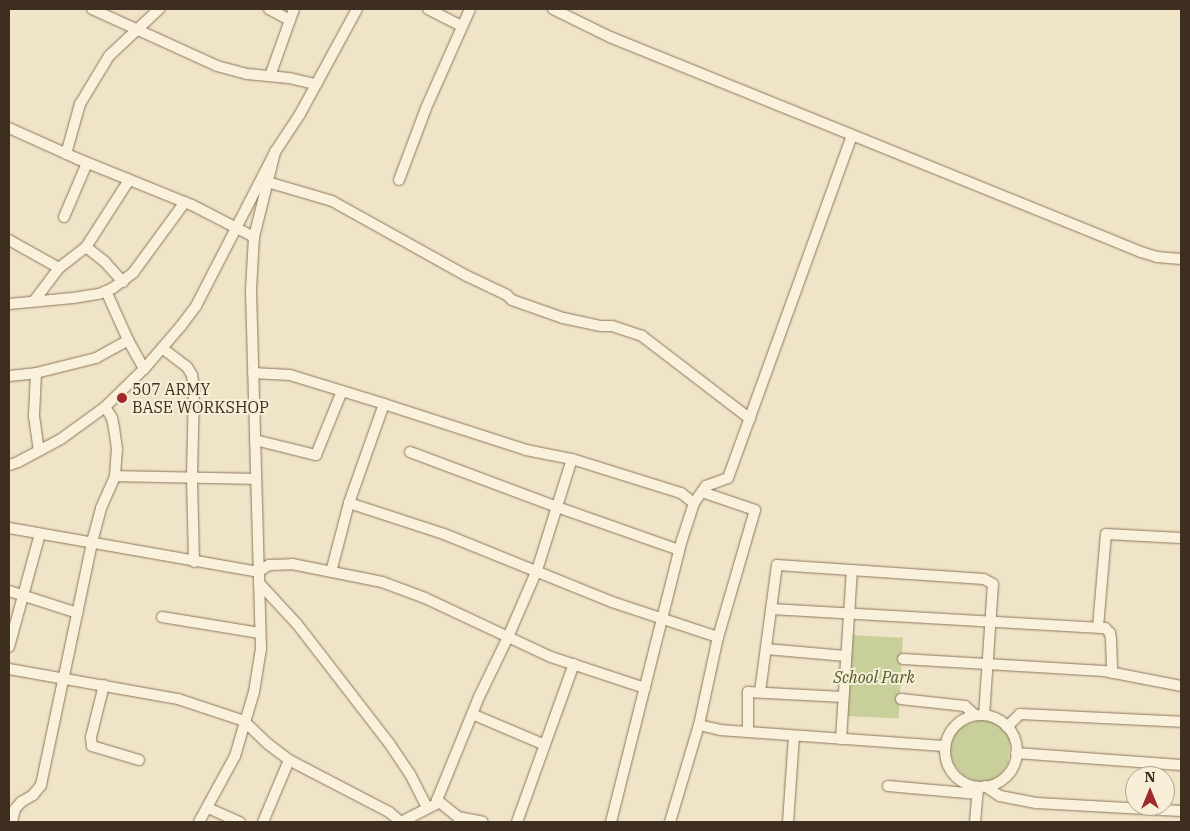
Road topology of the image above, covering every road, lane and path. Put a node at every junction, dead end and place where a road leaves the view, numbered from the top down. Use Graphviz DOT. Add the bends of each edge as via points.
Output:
graph roads {
  1 [pos="92,9"];
  2 [pos="159,9"];
  3 [pos="269,9"];
  4 [pos="294,9"];
  5 [pos="357,9"];
  6 [pos="428,9"];
  7 [pos="470,9"];
  8 [pos="553,9"];
  9 [pos="290,20"];
  10 [pos="462,26"];
  11 [pos="136,30"];
  12 [pos="270,76"];
  13 [pos="316,84"];
  14 [pos="9,128"];
  15 [pos="852,136"];
  16 [pos="66,154"];
  17 [pos="87,163"];
  18 [pos="129,180"];
  19 [pos="399,180"];
  20 [pos="264,181"];
  21 [pos="185,202"];
  22 [pos="64,217"];
  23 [pos="236,227"];
  24 [pos="254,237"];
  25 [pos="9,240"];
  26 [pos="86,246"];
  27 [pos="1181,259"];
  28 [pos="59,268"];
  29 [pos="123,282"];
  30 [pos="106,291"];
  31 [pos="34,301"];
  32 [pos="9,304"];
  33 [pos="128,340"];
  34 [pos="162,348"];
  35 [pos="144,369"];
  36 [pos="36,373"];
  37 [pos="253,373"];
  38 [pos="9,376"];
  39 [pos="342,391"];
  40 [pos="384,404"];
  41 [pos="105,407"];
  42 [pos="750,419"];
  43 [pos="255,440"];
  44 [pos="39,451"];
  45 [pos="410,452"];
  46 [pos="572,459"];
  47 [pos="9,465"];
  48 [pos="114,476"];
  49 [pos="192,478"];
  50 [pos="256,479"];
  51 [pos="702,492"];
  52 [pos="350,503"];
  53 [pos="694,503"];
  54 [pos="557,507"];
  55 [pos="9,528"];
  56 [pos="40,534"];
  57 [pos="1181,538"];
  58 [pos="92,542"];
  59 [pos="680,550"];
  60 [pos="194,562"];
  61 [pos="537,570"];
  62 [pos="852,570"];
  63 [pos="258,572"];
  64 [pos="331,572"];
  65 [pos="259,583"];
  66 [pos="9,591"];
  67 [pos="23,595"];
  68 [pos="771,609"];
  69 [pos="78,614"];
  70 [pos="849,614"];
  71 [pos="162,617"];
  72 [pos="662,618"];
  73 [pos="990,620"];
  74 [pos="1098,627"];
  75 [pos="260,633"];
  76 [pos="718,637"];
  77 [pos="508,638"];
  78 [pos="9,647"];
  79 [pos="766,649"];
  80 [pos="846,656"];
  81 [pos="903,659"];
  82 [pos="574,664"];
  83 [pos="987,664"];
  84 [pos="9,668"];
  85 [pos="1112,673"];
  86 [pos="64,678"];
  87 [pos="104,685"];
  88 [pos="1181,686"];
  89 [pos="644,688"];
  90 [pos="760,692"];
  91 [pos="843,698"];
  92 [pos="901,699"];
  93 [pos="472,714"];
  94 [pos="979,715"];
  95 [pos="1181,722"];
  96 [pos="246,723"];
  97 [pos="699,725"];
  98 [pos="1008,727"];
  99 [pos="748,732"];
  100 [pos="794,736"];
  101 [pos="841,739"];
  102 [pos="545,745"];
  103 [pos="945,746"];
  104 [pos="1016,754"];
  105 [pos="138,760"];
  106 [pos="289,760"];
  107 [pos="1181,765"];
  108 [pos="888,786"];
  109 [pos="980,789"];
  110 [pos="437,800"];
  111 [pos="208,808"];
  112 [pos="427,808"];
  113 [pos="1181,811"];
  114 [pos="12,822"];
  115 [pos="199,822"];
  116 [pos="240,822"];
  117 [pos="263,822"];
  118 [pos="401,822"];
  119 [pos="483,822"];
  120 [pos="517,822"];
  121 [pos="611,822"];
  122 [pos="670,822"];
  123 [pos="788,822"];
  124 [pos="975,822"];
  1 -- 11 [label="street"];
  2 -- 11 [label="street"];
  3 -- 9 [label="street"];
  4 -- 9 [label="street"];
  5 -- 13 [label="street"];
  6 -- 10 [label="street"];
  7 -- 10 [label="street"];
  8 -- 15 [label="street" via="610,37"];
  9 -- 12 [label="street"];
  10 -- 19 [label="street"];
  11 -- 12 [label="street" via="217,66"];
  11 -- 16 [label="street" via="109,56 84,96"];
  12 -- 13 [label="street"];
  13 -- 20 [label="street" via="274,152"];
  14 -- 16 [label="street"];
  15 -- 27 [label="street" via="1141,252"];
  15 -- 42 [label="street"];
  16 -- 17 [label="street"];
  17 -- 18 [label="street"];
  17 -- 22 [label="street"];
  18 -- 21 [label="street"];
  18 -- 26 [label="street"];
  20 -- 23 [label="street"];
  20 -- 24 [label="street"];
  20 -- 42 [label="street" via="332,201 512,300 563,318 612,326 642,336"];
  21 -- 23 [label="street"];
  21 -- 29 [label="street"];
  23 -- 24 [label="street"];
  23 -- 34 [label="street" via="196,306"];
  24 -- 37 [label="street" via="251,290"];
  25 -- 28 [label="street"];
  26 -- 28 [label="street"];
  26 -- 29 [label="street"];
  28 -- 31 [label="street"];
  29 -- 30 [label="street"];
  30 -- 31 [label="street"];
  30 -- 33 [label="street"];
  31 -- 32 [label="street"];
  33 -- 35 [label="street"];
  33 -- 36 [label="street" via="96,358"];
  34 -- 35 [label="street"];
  34 -- 49 [label="street" via="187,367 192,375"];
  35 -- 41 [label="street"];
  36 -- 38 [label="street"];
  36 -- 44 [label="street" via="34,416"];
  37 -- 39 [label="street" via="290,374"];
  37 -- 43 [label="street"];
  39 -- 40 [label="street"];
  39 -- 43 [label="street" via="316,455"];
  40 -- 46 [label="street" via="526,450"];
  40 -- 52 [label="street"];
  41 -- 44 [label="street"];
  41 -- 48 [label="street" via="112,418 117,449"];
  42 -- 51 [label="street" via="728,478 706,486"];
  43 -- 50 [label="street"];
  44 -- 47 [label="street"];
  45 -- 54 [label="street"];
  46 -- 53 [label="street" via="681,493"];
  46 -- 54 [label="street"];
  48 -- 49 [label="street"];
  48 -- 58 [label="street"];
  49 -- 50 [label="street"];
  49 -- 60 [label="street"];
  50 -- 63 [label="street"];
  51 -- 53 [label="street"];
  51 -- 76 [label="street" via="754,510"];
  52 -- 61 [label="street" via="444,534"];
  52 -- 64 [label="street"];
  53 -- 59 [label="street"];
  54 -- 59 [label="street"];
  54 -- 61 [label="street"];
  55 -- 56 [label="street"];
  56 -- 58 [label="street"];
  56 -- 67 [label="street"];
  57 -- 74 [label="street" via="1106,534"];
  58 -- 60 [label="street"];
  58 -- 69 [label="street"];
  59 -- 72 [label="street"];
  60 -- 63 [label="street"];
  61 -- 72 [label="street" via="612,602"];
  61 -- 77 [label="street"];
  62 -- 68 [label="street" via="777,565"];
  62 -- 70 [label="street"];
  62 -- 73 [label="street" via="984,579 993,584"];
  63 -- 64 [label="street" via="269,565 292,564"];
  63 -- 65 [label="street"];
  64 -- 77 [label="street" via="382,582 425,598"];
  65 -- 75 [label="street"];
  65 -- 112 [label="street" via="297,624 389,743"];
  66 -- 67 [label="street"];
  67 -- 69 [label="street"];
  67 -- 78 [label="street"];
  68 -- 70 [label="street"];
  68 -- 79 [label="street"];
  69 -- 86 [label="street"];
  70 -- 73 [label="street"];
  70 -- 80 [label="street"];
  71 -- 75 [label="street"];
  72 -- 76 [label="street"];
  72 -- 89 [label="street"];
  73 -- 74 [label="street"];
  73 -- 83 [label="street"];
  74 -- 85 [label="street" via="1110,633"];
  75 -- 96 [label="street" via="261,650"];
  76 -- 97 [label="street"];
  77 -- 82 [label="street"];
  77 -- 93 [label="street"];
  79 -- 80 [label="street"];
  79 -- 90 [label="street"];
  80 -- 91 [label="street"];
  81 -- 83 [label="street"];
  82 -- 89 [label="street"];
  82 -- 102 [label="street"];
  83 -- 85 [label="street"];
  83 -- 94 [label="street"];
  84 -- 86 [label="street"];
  85 -- 88 [label="street"];
  86 -- 87 [label="street"];
  86 -- 114 [label="street" via="41,785 15,809"];
  87 -- 96 [label="street" via="178,699"];
  87 -- 105 [label="street" via="91,737 92,746"];
  89 -- 121 [label="street"];
  90 -- 91 [label="street"];
  90 -- 99 [label="street" via="748,692"];
  91 -- 101 [label="street"];
  92 -- 94 [label="street" via="965,706"];
  93 -- 102 [label="street"];
  93 -- 110 [label="street"];
  94 -- 98 [label="street" via="998,719"];
  94 -- 103 [label="street" via="963,719 953,727"];
  95 -- 98 [label="street" via="1020,714"];
  96 -- 106 [label="street"];
  96 -- 111 [label="street" via="235,756"];
  97 -- 99 [label="street"];
  97 -- 122 [label="street"];
  98 -- 104 [label="street" via="1014,737"];
  99 -- 100 [label="street"];
  100 -- 101 [label="street"];
  100 -- 123 [label="street"];
  101 -- 103 [label="street"];
  102 -- 120 [label="street"];
  103 -- 109 [label="street" via="946,761 953,775"];
  104 -- 107 [label="street"];
  104 -- 109 [label="street" via="1008,774"];
  106 -- 117 [label="street"];
  106 -- 118 [label="street" via="389,812"];
  108 -- 109 [label="street"];
  109 -- 113 [label="street" via="1037,803"];
  109 -- 124 [label="street"];
  110 -- 112 [label="street"];
  110 -- 119 [label="street" via="458,817"];
  111 -- 115 [label="street"];
  111 -- 116 [label="street"];
  112 -- 118 [label="street"];
}
